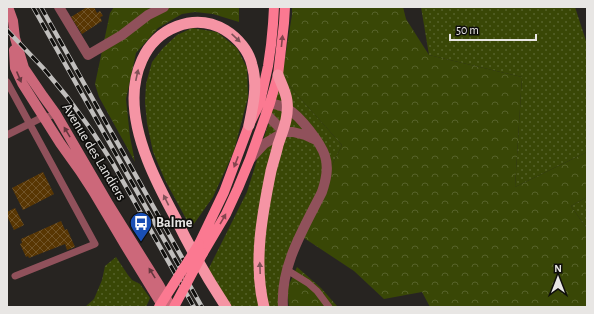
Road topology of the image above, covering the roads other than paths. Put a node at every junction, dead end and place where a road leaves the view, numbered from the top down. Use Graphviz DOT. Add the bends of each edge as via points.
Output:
graph roads {
  1 [pos="8,7"];
  2 [pos="59,7"];
  3 [pos="164,7"];
  4 [pos="274,7"];
  5 [pos="285,7"];
  6 [pos="15,38"];
  7 [pos="278,75"];
  8 [pos="7,82"];
  9 [pos="265,103"];
  10 [pos="288,109"];
  11 [pos="56,114"];
  12 [pos="266,114"];
  13 [pos="44,118"];
  14 [pos="29,124"];
  15 [pos="250,125"];
  16 [pos="284,132"];
  17 [pos="7,135"];
  18 [pos="316,140"];
  19 [pos="250,159"];
  20 [pos="201,248"];
  21 [pos="287,270"];
  22 [pos="15,276"];
  23 [pos="159,307"];
  24 [pos="163,307"];
  25 [pos="172,307"];
  26 [pos="226,307"];
  27 [pos="264,307"];
  28 [pos="283,307"];
  29 [pos="329,307"];
  1 -- 6 [label="main road, Avenue des Landiers"];
  2 -- 3 [label="street" via="88,55"];
  4 -- 9 [label="main road"];
  7 -- 5 [label="main road, one-way"];
  6 -- 11 [label="main road, Avenue des Landiers" via="24,68"];
  6 -- 13 [label="main road, one-way" via="15,68"];
  7 -- 9 [label="main road"];
  7 -- 10 [label="highway" via="286,94"];
  8 -- 14 [label="lane"];
  9 -- 10 [label="street"];
  9 -- 12 [label="main road"];
  9 -- 15 [label="main road"];
  10 -- 16 [label="highway"];
  10 -- 18 [label="street"];
  11 -- 13 [label="lane"];
  25 -- 11 [label="main road, Avenue des Landiers, one-way"];
  12 -- 16 [label="street"];
  12 -- 19 [label="main road"];
  13 -- 14 [label="lane"];
  13 -- 24 [label="main road" via="80,171"];
  14 -- 17 [label="lane"];
  14 -- 22 [label="lane" via="95,244"];
  15 -- 20 [label="main road, one-way"];
  26 -- 15 [label="highway, one-way" via="188,244 167,202 136,122 137,76 141,60 147,50 167,31 194,22 220,27 231,34 241,43 253,66 255,88"];
  16 -- 18 [label="street" via="305,134"];
  16 -- 19 [label="street" via="264,144"];
  27 -- 16 [label="highway, one-way" via="259,258 262,228 275,154"];
  18 -- 21 [label="street" via="325,156 325,183 293,251"];
  20 -- 19 [label="main road, one-way" via="226,214"];
  20 -- 23 [label="main road, bridge"];
  20 -- 25 [label="main road, bridge"];
  21 -- 28 [label="street"];
  21 -- 29 [label="lane" via="308,283"];
}
